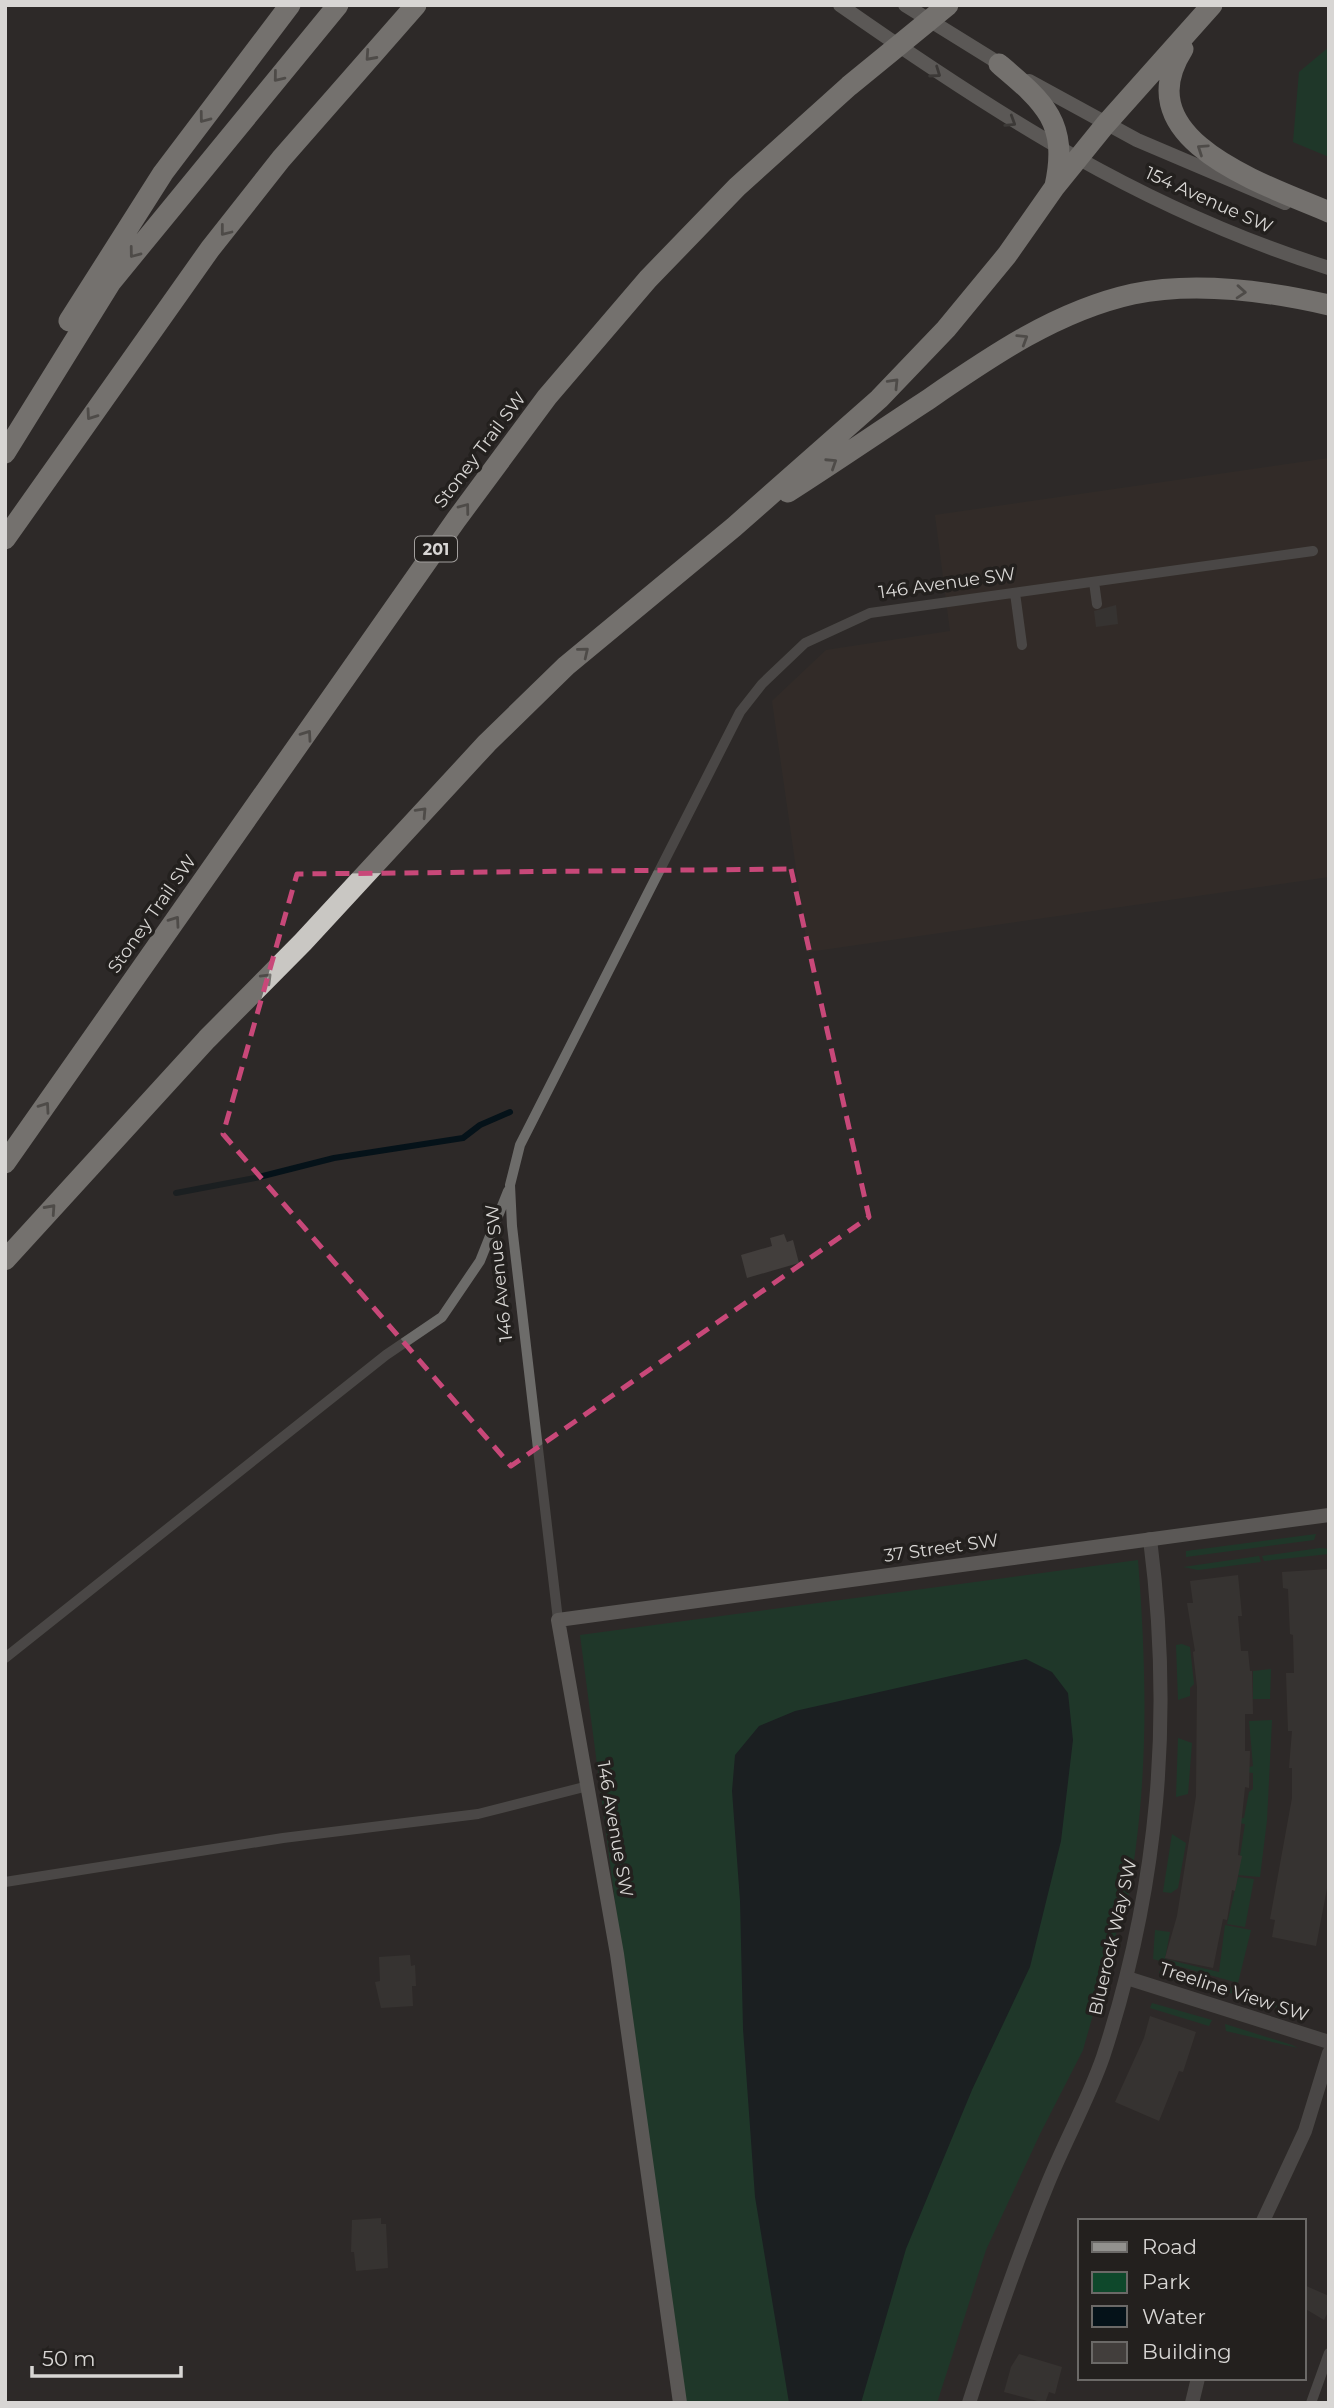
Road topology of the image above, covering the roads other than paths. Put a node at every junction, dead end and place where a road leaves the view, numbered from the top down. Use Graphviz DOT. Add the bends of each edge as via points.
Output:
graph roads {
  1 [pos="290,5"];
  2 [pos="338,5"];
  3 [pos="416,5"];
  4 [pos="840,5"];
  5 [pos="905,5"];
  6 [pos="948,5"];
  7 [pos="1210,8"];
  8 [pos="999,64"];
  9 [pos="1105,125"];
  10 [pos="1068,154"];
  11 [pos="1329,212"];
  12 [pos="1329,218"];
  13 [pos="1329,268"];
  14 [pos="1329,305"];
  15 [pos="5,429"];
  16 [pos="5,453"];
  17 [pos="734,527"];
  18 [pos="5,539"];
  19 [pos="1313,551"];
  20 [pos="1094,582"];
  21 [pos="1015,593"];
  22 [pos="1097,604"];
  23 [pos="1022,645"];
  24 [pos="5,1163"];
  25 [pos="510,1185"];
  26 [pos="5,1260"];
  27 [pos="1329,1515"];
  28 [pos="1150,1539"];
  29 [pos="558,1620"];
  30 [pos="5,1658"];
  31 [pos="588,1786"];
  32 [pos="5,1882"];
  33 [pos="1127,1978"];
  34 [pos="1329,2042"];
  35 [pos="1329,2053"];
  36 [pos="1264,2219"];
  37 [pos="1329,2353"];
  38 [pos="1198,2380"];
  39 [pos="680,2403"];
  40 [pos="969,2403"];
  41 [pos="1192,2403"];
  42 [pos="1311,2403"];
  1 -- 15 [label="highway, one-way" via="163,173"];
  2 -- 16 [label="highway, one-way" via="111,282"];
  3 -- 18 [label="highway, one-way" via="281,159 210,249"];
  4 -- 10 [label="street, 154 Avenue SW, one-way" via="964,93"];
  5 -- 8 [label="street, 154 Avenue SW"];
  24 -- 6 [label="highway, Stoney Trail SW / 201, one-way" via="547,397 648,279 737,187"];
  7 -- 9 [label="highway"];
  11 -- 7 [label="highway, one-way" via="1267,185 1186,138 1170,102 1169,82 1173,64"];
  8 -- 9 [label="street, 154 Avenue SW"];
  8 -- 10 [label="highway" via="1040,99"];
  9 -- 10 [label="highway"];
  9 -- 12 [label="street, 154 Avenue SW" via="1259,195"];
  10 -- 13 [label="street, 154 Avenue SW" via="1191,216"];
  17 -- 10 [label="highway, one-way" via="879,399 946,329 1054,188"];
  17 -- 14 [label="highway, one-way" via="1025,337 1097,304 1171,289 1245,292"];
  26 -- 17 [label="highway, one-way" via="487,743 566,666"];
  19 -- 20 [label="lane, 146 Avenue SW"];
  20 -- 21 [label="lane, 146 Avenue SW"];
  20 -- 22 [label="lane"];
  21 -- 23 [label="lane"];
  21 -- 25 [label="lane, 146 Avenue SW" via="870,613 805,643 762,684 727,736 520,1145"];
  25 -- 29 [label="lane, 146 Avenue SW"];
  25 -- 30 [label="lane" via="480,1261 442,1317 376,1364"];
  27 -- 28 [label="street, 37 Street SW"];
  28 -- 29 [label="street, 37 Street SW"];
  28 -- 33 [label="street, Bluerock Way SW" via="1160,1613 1162,1754 1154,1843"];
  29 -- 31 [label="street, 146 Avenue SW"];
  31 -- 32 [label="lane" via="478,1814 283,1838"];
  31 -- 39 [label="street, 146 Avenue SW" via="617,1954"];
  33 -- 34 [label="street, Treeline View SW"];
  33 -- 40 [label="street, Bluerock Way SW" via="1102,2060 1007,2282"];
  35 -- 36 [label="street" via="1305,2131"];
  37 -- 42 [label="lane"];
  38 -- 41 [label="street"];
}
